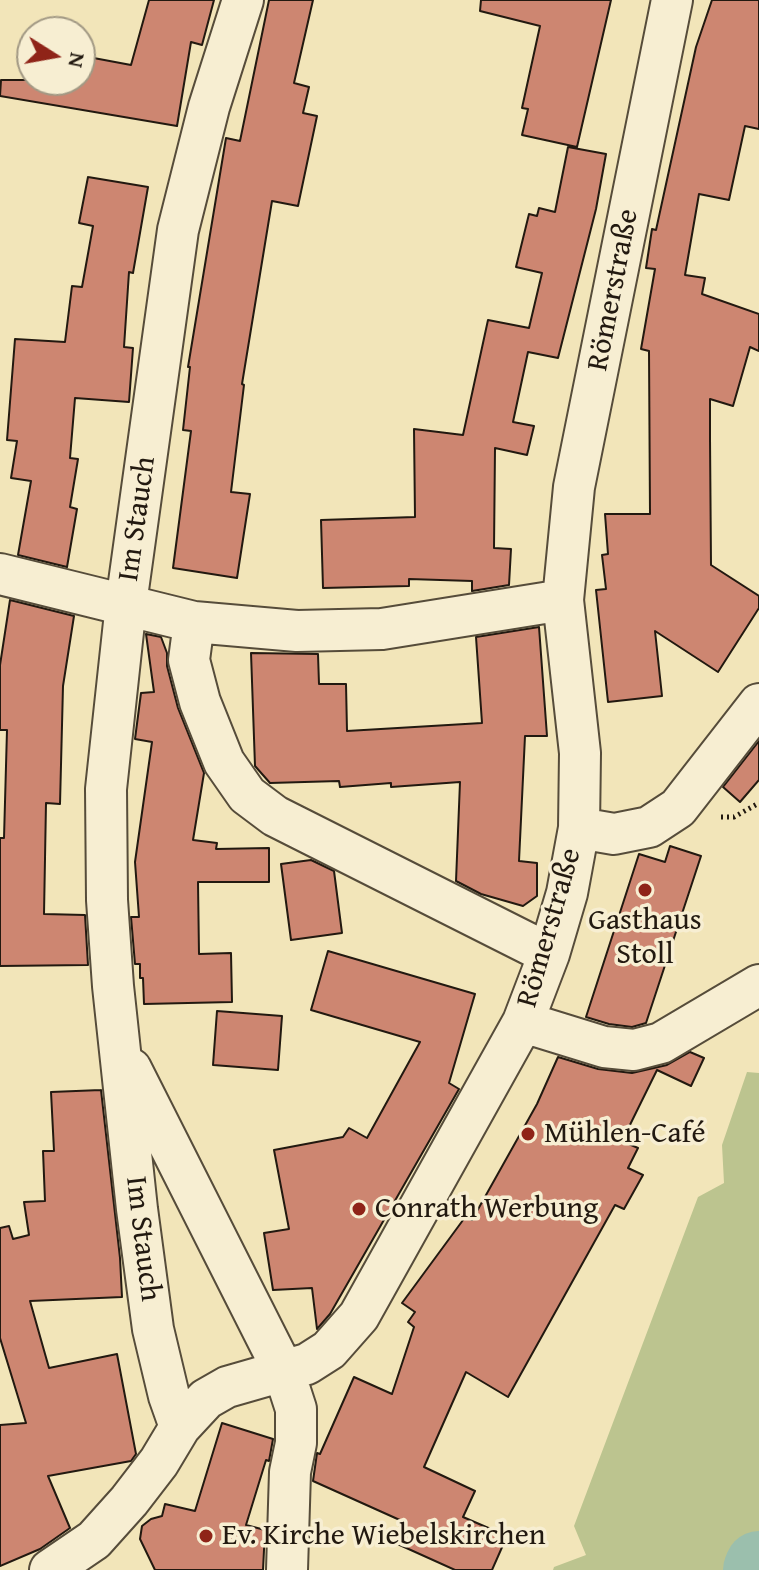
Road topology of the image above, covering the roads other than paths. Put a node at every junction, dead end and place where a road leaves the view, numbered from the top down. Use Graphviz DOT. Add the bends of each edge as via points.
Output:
graph roads {
  1 [pos="243,0"];
  2 [pos="672,0"];
  3 [pos="0,574"];
  4 [pos="563,600"];
  5 [pos="126,604"];
  6 [pos="194,622"];
  7 [pos="759,704"];
  8 [pos="579,828"];
  9 [pos="549,954"];
  10 [pos="759,985"];
  11 [pos="523,1022"];
  12 [pos="120,1047"];
  13 [pos="284,1372"];
  14 [pos="180,1427"];
  15 [pos="50,1570"];
  16 [pos="287,1570"];
  1 -- 5 [label="street, Im Stauch" via="178,230"];
  2 -- 4 [label="street, Römerstraße" via="574,487"];
  3 -- 5 [label="street"];
  4 -- 6 [label="street" via="382,629 297,631"];
  4 -- 8 [label="street, Römerstraße" via="580,753"];
  5 -- 6 [label="street"];
  5 -- 12 [label="street, Im Stauch" via="106,789 107,900"];
  6 -- 9 [label="street" via="189,660 200,702 224,762 247,795 275,816"];
  7 -- 8 [label="street" via="678,808 637,830 614,834"];
  8 -- 9 [label="street, Römerstraße"];
  9 -- 11 [label="street, Römerstraße"];
  10 -- 11 [label="street" via="661,1043 634,1050 604,1047"];
  11 -- 13 [label="street, Römerstraße" via="359,1316 329,1350"];
  12 -- 13 [label="street, Im Stauch"];
  12 -- 14 [label="street, Im Stauch" via="153,1329"];
  13 -- 14 [label="street, Römerstraße" via="227,1387 206,1399"];
  13 -- 16 [label="street, Im Stauch" via="296,1409"];
  14 -- 15 [label="street, Römerstraße" via="137,1491 94,1540"];
}
